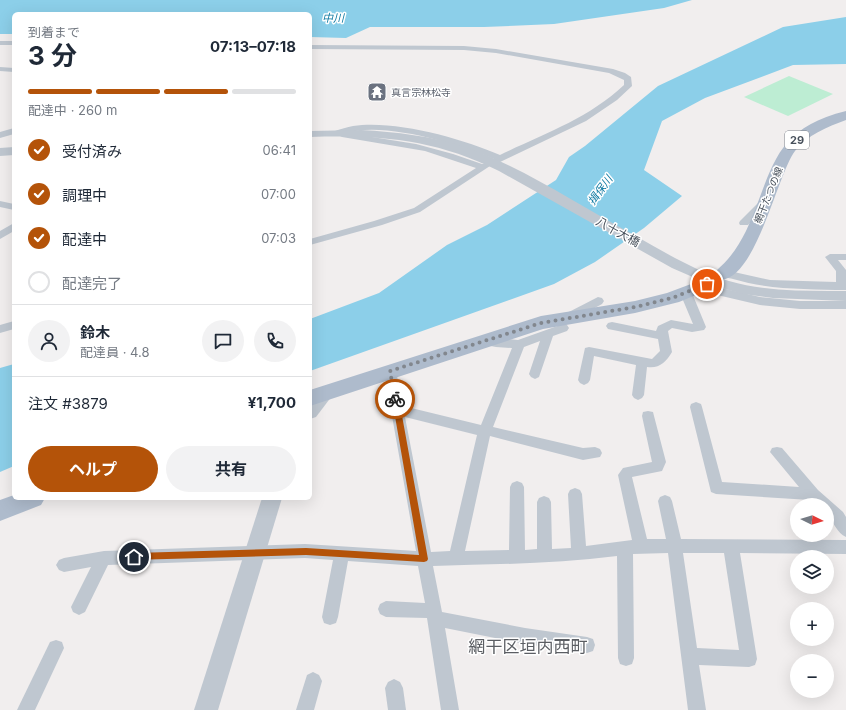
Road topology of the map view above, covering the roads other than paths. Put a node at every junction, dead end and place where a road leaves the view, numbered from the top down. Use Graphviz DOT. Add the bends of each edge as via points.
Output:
graph roads {
  1 [pos="0,43"];
  2 [pos="12,43"];
  3 [pos="312,47"];
  4 [pos="0,69"];
  5 [pos="12,70"];
  6 [pos="846,115"];
  7 [pos="12,132"];
  8 [pos="338,133"];
  9 [pos="312,134"];
  10 [pos="0,135"];
  11 [pos="12,151"];
  12 [pos="0,152"];
  13 [pos="766,200"];
  14 [pos="0,204"];
  15 [pos="12,206"];
  16 [pos="744,223"];
  17 [pos="12,227"];
  18 [pos="0,236"];
  19 [pos="312,241"];
  20 [pos="846,257"];
  21 [pos="708,282"];
  22 [pos="845,289"];
  23 [pos="598,301"];
  24 [pos="846,306"];
  25 [pos="566,323"];
  26 [pos="12,326"];
  27 [pos="612,326"];
  28 [pos="0,329"];
  29 [pos="548,334"];
  30 [pos="663,336"];
  31 [pos="484,341"];
  32 [pos="519,344"];
  33 [pos="642,361"];
  34 [pos="390,371"];
  35 [pos="535,374"];
  36 [pos="584,380"];
  37 [pos="319,395"];
  38 [pos="638,395"];
  39 [pos="696,407"];
  40 [pos="312,408"];
  41 [pos="397,410"];
  42 [pos="648,416"];
  43 [pos="485,430"];
  44 [pos="777,452"];
  45 [pos="595,453"];
  46 [pos="517,487"];
  47 [pos="575,494"];
  48 [pos="813,494"];
  49 [pos="817,498"];
  50 [pos="28,500"];
  51 [pos="271,500"];
  52 [pos="665,501"];
  53 [pos="544,502"];
  54 [pos="0,511"];
  55 [pos="834,513"];
  56 [pos="846,530"];
  57 [pos="633,547"];
  58 [pos="675,547"];
  59 [pos="731,547"];
  60 [pos="846,547"];
  61 [pos="256,553"];
  62 [pos="342,554"];
  63 [pos="579,554"];
  64 [pos="545,556"];
  65 [pos="456,557"];
  66 [pos="517,557"];
  67 [pos="104,558"];
  68 [pos="424,559"];
  69 [pos="64,565"];
  70 [pos="79,607"];
  71 [pos="386,609"];
  72 [pos="434,614"];
  73 [pos="330,618"];
  74 [pos="587,645"];
  75 [pos="56,648"];
  76 [pos="691,656"];
  77 [pos="626,658"];
  78 [pos="312,681"];
  79 [pos="394,688"];
  80 [pos="26,710"];
  81 [pos="206,710"];
  82 [pos="305,710"];
  83 [pos="397,710"];
  84 [pos="450,710"];
  85 [pos="697,710"];
  1 -- 2 [label="street"];
  3 -- 8 [label="street" via="464,48 496,51 610,71 628,79 628,86 620,94 588,118 499,159 455,142 398,130 356,127"];
  4 -- 5 [label="street"];
  6 -- 13 [label="main road, 網干たつの線 / 29" via="812,129 798,139 780,163"];
  7 -- 10 [label="street"];
  8 -- 9 [label="street, 八十大橋"];
  8 -- 19 [label="street" via="353,138 443,152 485,167 416,210"];
  8 -- 22 [label="street, 八十大橋" via="414,138 446,145 483,158 702,277 749,290 771,292"];
  11 -- 12 [label="street"];
  13 -- 16 [label="street"];
  13 -- 21 [label="main road, 網干たつの線 / 29" via="747,245 738,259"];
  14 -- 15 [label="street"];
  17 -- 18 [label="street"];
  20 -- 22 [label="street" via="830,257 841,271"];
  21 -- 22 [label="street" via="745,280"];
  21 -- 24 [label="street" via="760,301"];
  21 -- 25 [label="main road, 網干たつの線 / 29" via="672,298"];
  21 -- 30 [label="street" via="700,327 671,324 662,329"];
  23 -- 25 [label="street"];
  25 -- 29 [label="street"];
  25 -- 31 [label="main road, 網干たつの線 / 29" via="541,323"];
  26 -- 28 [label="street"];
  27 -- 30 [label="street"];
  29 -- 32 [label="street"];
  29 -- 35 [label="street"];
  30 -- 33 [label="street" via="666,352 655,364"];
  31 -- 32 [label="street"];
  31 -- 34 [label="main road, 網干たつの線 / 29"];
  32 -- 43 [label="street"];
  33 -- 36 [label="street" via="589,351"];
  33 -- 38 [label="street"];
  34 -- 37 [label="main road, 網干たつの線 / 29"];
  34 -- 41 [label="street"];
  37 -- 40 [label="street"];
  39 -- 48 [label="street" via="716,488"];
  41 -- 43 [label="street"];
  41 -- 68 [label="street"];
  42 -- 57 [label="street" via="659,462 656,468 628,472 625,475"];
  43 -- 45 [label="street" via="583,454"];
  43 -- 65 [label="street"];
  44 -- 48 [label="street"];
  46 -- 66 [label="street"];
  47 -- 63 [label="street"];
  48 -- 49 [label="street"];
  50 -- 54 [label="main road"];
  51 -- 61 [label="street"];
  52 -- 58 [label="street"];
  53 -- 64 [label="street"];
  55 -- 56 [label="street"];
  57 -- 58 [label="street"];
  57 -- 63 [label="street"];
  57 -- 77 [label="street"];
  58 -- 59 [label="street"];
  58 -- 76 [label="street"];
  59 -- 60 [label="street"];
  59 -- 76 [label="street" via="749,659"];
  61 -- 62 [label="street" via="306,551"];
  61 -- 67 [label="street"];
  61 -- 81 [label="street"];
  62 -- 68 [label="street"];
  62 -- 73 [label="street"];
  63 -- 64 [label="street"];
  64 -- 66 [label="street"];
  65 -- 66 [label="street"];
  65 -- 68 [label="street"];
  67 -- 69 [label="street"];
  67 -- 70 [label="street"];
  68 -- 72 [label="street"];
  71 -- 72 [label="street"];
  72 -- 74 [label="street" via="525,636"];
  72 -- 84 [label="street"];
  75 -- 80 [label="street"];
  76 -- 85 [label="street"];
  78 -- 82 [label="street"];
  79 -- 83 [label="street"];
}
